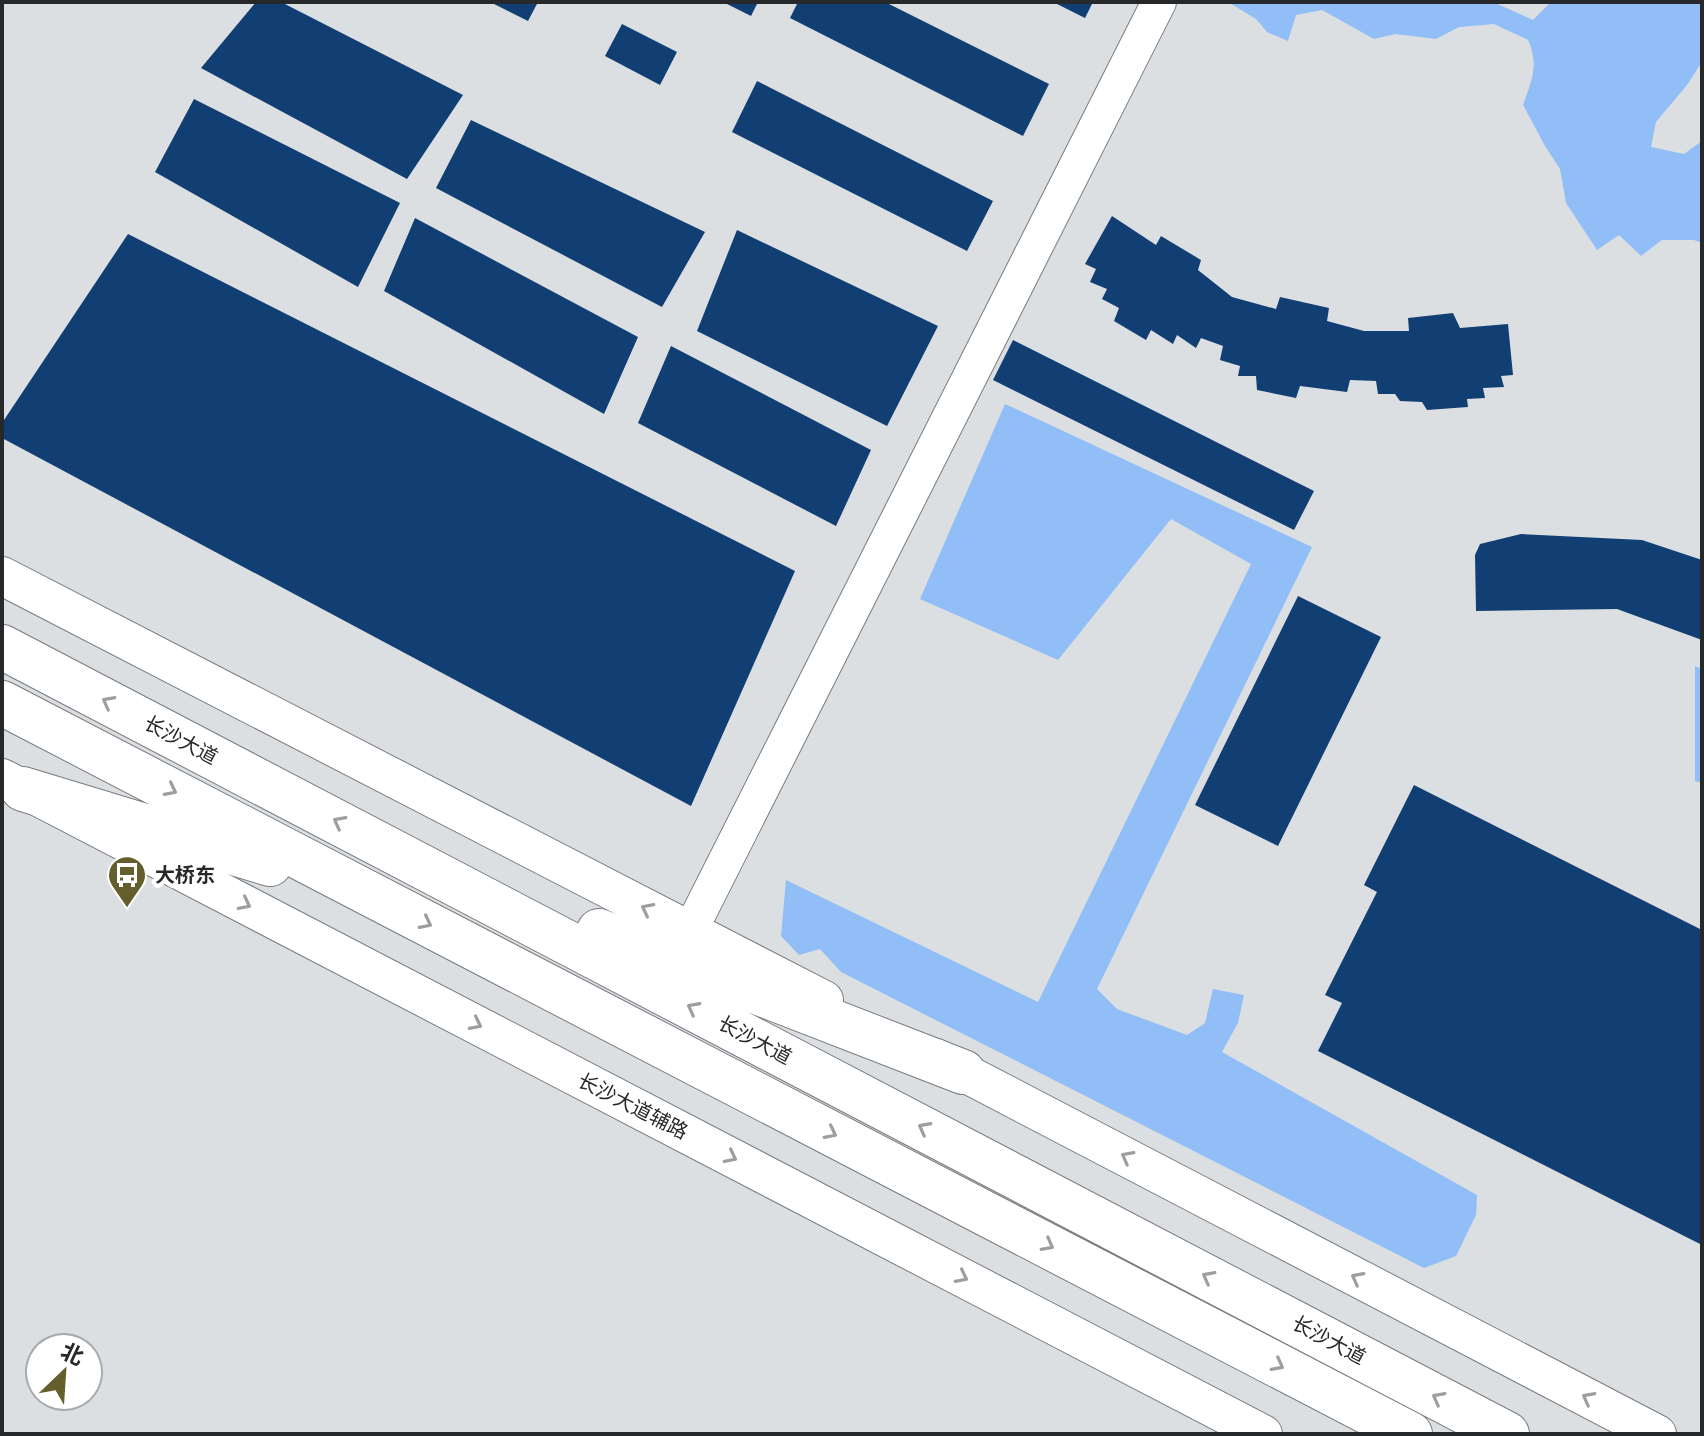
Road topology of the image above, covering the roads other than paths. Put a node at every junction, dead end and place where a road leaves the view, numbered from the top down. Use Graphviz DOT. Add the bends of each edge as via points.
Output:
graph roads {
  1 [pos="1159,2"];
  2 [pos="2,576"];
  3 [pos="2,647"];
  4 [pos="2,703"];
  5 [pos="13,783"];
  6 [pos="398,854"];
  7 [pos="374,896"];
  8 [pos="690,931"];
  9 [pos="963,1072"];
  10 [pos="1263,1434"];
  11 [pos="1410,1434"];
  12 [pos="1507,1434"];
  13 [pos="1657,1434"];
  1 -- 8 [label="street"];
  8 -- 2 [label="main road, one-way"];
  6 -- 3 [label="highway, 长沙大道, one-way"];
  4 -- 7 [label="highway, one-way"];
  5 -- 7 [label="highway"];
  5 -- 10 [label="main road, 长沙大道辅路, one-way"];
  6 -- 9 [label="highway"];
  12 -- 6 [label="highway, 长沙大道, one-way"];
  7 -- 11 [label="highway, one-way"];
  8 -- 9 [label="main road"];
  13 -- 9 [label="main road, one-way"];
}
